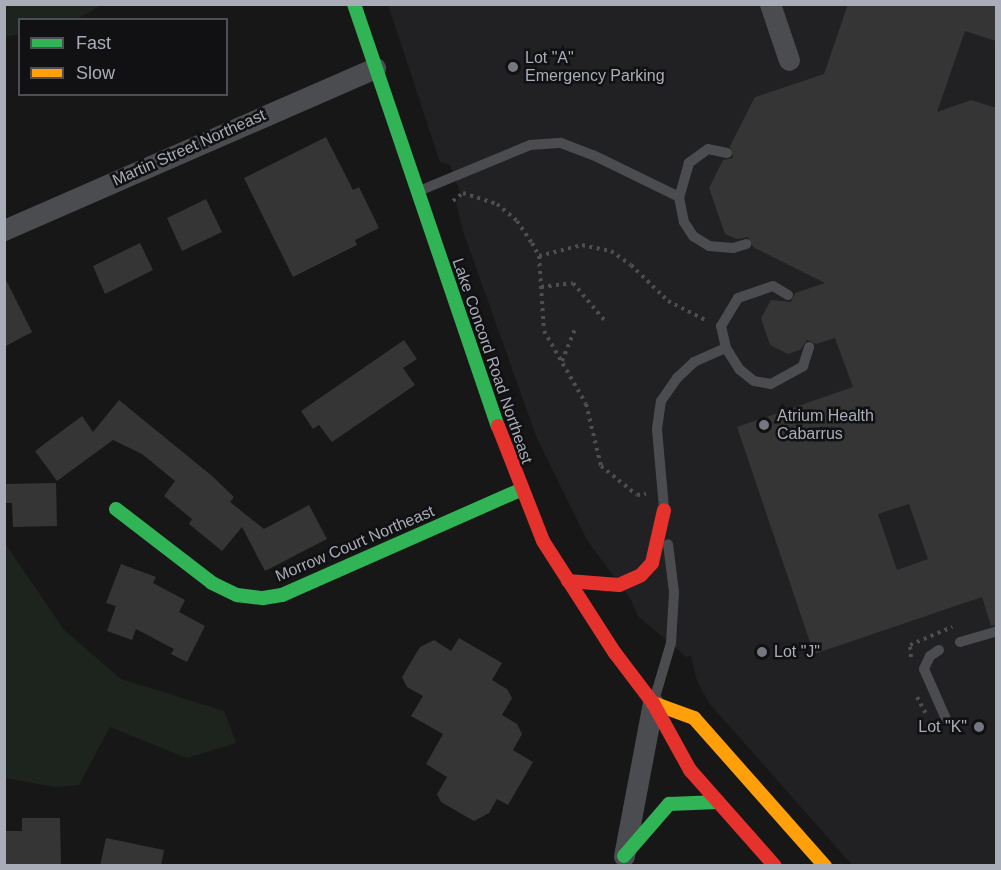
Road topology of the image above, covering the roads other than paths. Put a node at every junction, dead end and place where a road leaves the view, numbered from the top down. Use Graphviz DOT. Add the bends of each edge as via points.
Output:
graph roads {
  1 [pos="354,4"];
  2 [pos="770,4"];
  3 [pos="789,60"];
  4 [pos="375,68"];
  5 [pos="727,153"];
  6 [pos="416,193"];
  7 [pos="679,197"];
  8 [pos="4,230"];
  9 [pos="746,244"];
  10 [pos="788,295"];
  11 [pos="809,346"];
  12 [pos="726,348"];
  13 [pos="520,490"];
  14 [pos="116,509"];
  15 [pos="664,510"];
  16 [pos="568,581"];
  17 [pos="996,632"];
  18 [pos="960,642"];
  19 [pos="939,650"];
  20 [pos="653,703"];
  21 [pos="946,719"];
  22 [pos="718,802"];
  23 [pos="623,861"];
  24 [pos="775,866"];
  25 [pos="825,866"];
  1 -- 4 [label="main road, Lake Concord Road Northeast"];
  2 -- 3 [label="street"];
  4 -- 6 [label="main road, Lake Concord Road Northeast"];
  4 -- 8 [label="street, Martin Street Northeast"];
  5 -- 7 [label="lane" via="712,149 697,154 683,175"];
  6 -- 7 [label="lane" via="530,145 561,143 593,154"];
  6 -- 13 [label="main road, Lake Concord Road Northeast"];
  7 -- 9 [label="lane" via="684,222 693,236 709,246 733,248"];
  10 -- 12 [label="lane" via="773,286 742,295 727,311 722,327"];
  11 -- 12 [label="lane" via="802,366 771,384 754,381 739,369"];
  12 -- 15 [label="lane" via="694,362 676,378 661,400 657,429"];
  13 -- 14 [label="main road, Morrow Court Northeast" via="282,595 263,598 237,595 212,583"];
  13 -- 16 [label="main road, Lake Concord Road Northeast" via="543,541"];
  15 -- 16 [label="main road" via="652,563 641,575 619,585"];
  15 -- 20 [label="lane" via="674,592 671,643"];
  16 -- 20 [label="main road, Lake Concord Road Northeast"];
  17 -- 18 [label="lane"];
  19 -- 21 [label="lane" via="930,656 924,669"];
  20 -- 22 [label="main road, Lake Concord Road Northeast" via="690,770"];
  20 -- 23 [label="street"];
  20 -- 25 [label="main road" via="694,718"];
  22 -- 23 [label="main road" via="669,804"];
  22 -- 24 [label="main road, Lake Concord Road Northeast"];
}
